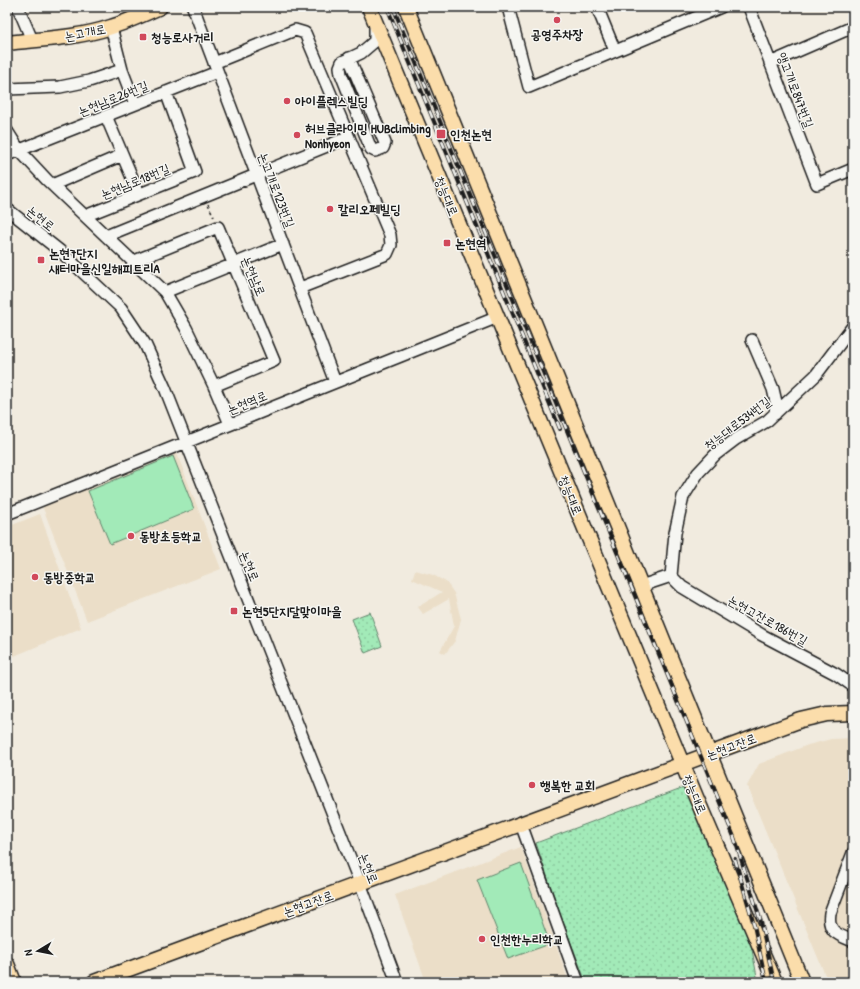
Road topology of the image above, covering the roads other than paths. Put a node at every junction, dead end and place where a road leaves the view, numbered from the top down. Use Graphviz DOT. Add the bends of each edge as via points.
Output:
graph roads {
  1 [pos="18,7"];
  2 [pos="160,7"];
  3 [pos="193,7"];
  4 [pos="369,7"];
  5 [pos="406,7"];
  6 [pos="508,7"];
  7 [pos="597,7"];
  8 [pos="721,7"];
  9 [pos="749,7"];
  10 [pos="376,22"];
  11 [pos="111,27"];
  12 [pos="853,27"];
  13 [pos="32,40"];
  14 [pos="7,43"];
  15 [pos="615,51"];
  16 [pos="349,58"];
  17 [pos="770,63"];
  18 [pos="216,67"];
  19 [pos="122,70"];
  20 [pos="7,89"];
  21 [pos="166,92"];
  22 [pos="135,104"];
  23 [pos="106,116"];
  24 [pos="7,132"];
  25 [pos="349,137"];
  26 [pos="19,150"];
  27 [pos="7,155"];
  28 [pos="122,155"];
  29 [pos="853,169"];
  30 [pos="256,175"];
  31 [pos="52,185"];
  32 [pos="139,194"];
  33 [pos="7,208"];
  34 [pos="85,216"];
  35 [pos="106,236"];
  36 [pos="283,244"];
  37 [pos="132,262"];
  38 [pos="234,264"];
  39 [pos="300,288"];
  40 [pos="165,292"];
  41 [pos="498,317"];
  42 [pos="853,326"];
  43 [pos="752,340"];
  44 [pos="335,382"];
  45 [pos="214,386"];
  46 [pos="775,414"];
  47 [pos="230,424"];
  48 [pos="186,442"];
  49 [pos="7,514"];
  50 [pos="671,576"];
  51 [pos="641,586"];
  52 [pos="853,686"];
  53 [pos="853,713"];
  54 [pos="709,754"];
  55 [pos="683,764"];
  56 [pos="522,824"];
  57 [pos="853,853"];
  58 [pos="360,883"];
  59 [pos="853,941"];
  60 [pos="7,964"];
  61 [pos="14,982"];
  62 [pos="94,982"];
  63 [pos="397,982"];
  64 [pos="578,982"];
  65 [pos="775,982"];
  66 [pos="802,982"];
  1 -- 13 [label="street"];
  2 -- 11 [label="main road, 논고개로"];
  3 -- 18 [label="street, 논고개로123번길"];
  4 -- 10 [label="main road, 청능대로"];
  5 -- 51 [label="main road"];
  6 -- 15 [label="street" via="529,87"];
  7 -- 15 [label="street"];
  8 -- 15 [label="street"];
  9 -- 17 [label="street, 앵고개로847번길"];
  10 -- 16 [label="street" via="375,41 361,53"];
  10 -- 41 [label="main road, 청능대로"];
  11 -- 13 [label="main road, 논고개로" via="71,36"];
  11 -- 19 [label="street"];
  12 -- 17 [label="street"];
  13 -- 14 [label="main road, 논고개로"];
  16 -- 16 [label="street" via="342,62 341,74 371,149 375,151 383,148 385,143"];
  17 -- 29 [label="street, 앵고개로847번길" via="817,184"];
  18 -- 21 [label="street, 논현남로26번길"];
  18 -- 25 [label="street, 논현남로26번길" via="295,30 305,33"];
  18 -- 30 [label="street, 논고개로123번길"];
  19 -- 20 [label="street" via="89,81 60,86"];
  19 -- 22 [label="street"];
  21 -- 22 [label="street, 논현남로26번길"];
  21 -- 32 [label="street, 논현남로18번길" via="196,172"];
  22 -- 23 [label="street, 논현남로26번길"];
  23 -- 26 [label="street, 논현남로26번길"];
  23 -- 28 [label="street"];
  24 -- 26 [label="street"];
  25 -- 30 [label="street"];
  25 -- 39 [label="street" via="390,236 391,245 387,254"];
  26 -- 27 [label="street, 논현남로26번길"];
  26 -- 31 [label="street"];
  28 -- 31 [label="street"];
  28 -- 32 [label="street"];
  30 -- 35 [label="street"];
  30 -- 36 [label="street, 논고개로123번길"];
  31 -- 34 [label="street"];
  32 -- 34 [label="street, 논현남로18번길"];
  33 -- 48 [label="street, 논현로" via="60,251 121,308 145,344"];
  34 -- 35 [label="street"];
  35 -- 37 [label="street"];
  36 -- 38 [label="street"];
  36 -- 39 [label="street, 논고개로123번길"];
  37 -- 38 [label="street, 논현남로" via="218,226"];
  37 -- 40 [label="street"];
  38 -- 40 [label="street"];
  38 -- 45 [label="street, 논현남로" via="274,361"];
  39 -- 44 [label="street, 논고개로123번길"];
  40 -- 45 [label="street"];
  41 -- 44 [label="street, 논현역로"];
  41 -- 55 [label="main road, 청능대로"];
  42 -- 46 [label="street, 청능대로534번길" via="816,375"];
  43 -- 46 [label="street" via="773,389"];
  44 -- 47 [label="street, 논현역로"];
  45 -- 47 [label="street"];
  46 -- 50 [label="street, 청능대로534번길" via="715,455 698,473 683,497 674,533"];
  47 -- 48 [label="street, 논현역로"];
  48 -- 49 [label="street, 논현역로"];
  48 -- 58 [label="street, 논현로"];
  50 -- 51 [label="street"];
  50 -- 52 [label="street, 논현고잔로186번길" via="682,587"];
  51 -- 54 [label="main road"];
  53 -- 54 [label="main road, 논현고잔로" via="827,714 801,720"];
  54 -- 55 [label="main road, 논현고잔로"];
  54 -- 66 [label="main road"];
  55 -- 56 [label="main road, 논현고잔로"];
  55 -- 65 [label="main road, 청능대로"];
  56 -- 58 [label="main road, 논현고잔로"];
  56 -- 64 [label="street"];
  57 -- 59 [label="street" via="829,920 835,933"];
  58 -- 62 [label="main road, 논현고잔로"];
  58 -- 63 [label="street, 논현로"];
  60 -- 61 [label="main road"];
}
